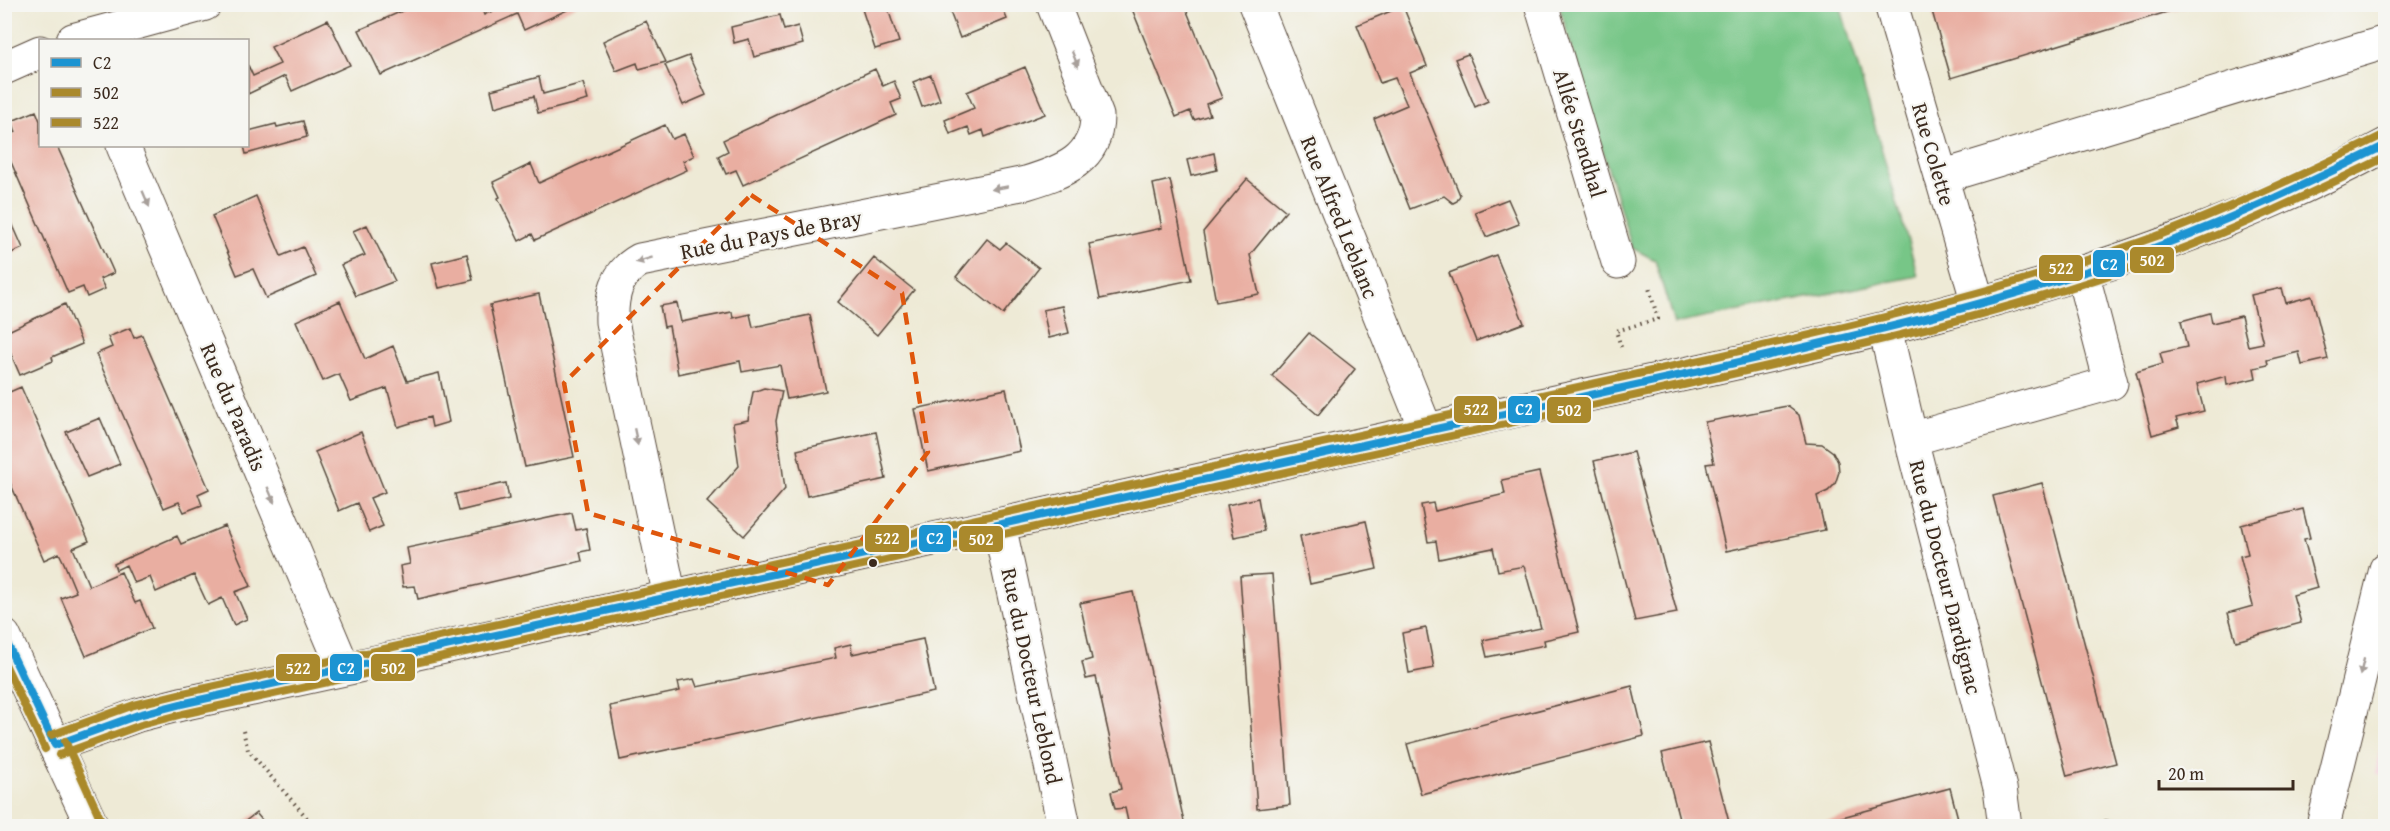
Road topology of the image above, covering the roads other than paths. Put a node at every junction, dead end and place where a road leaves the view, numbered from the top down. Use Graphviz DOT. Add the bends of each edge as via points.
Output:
graph roads {
  1 [pos="205,4"];
  2 [pos="1053,4"];
  3 [pos="1255,4"];
  4 [pos="1541,4"];
  5 [pos="1891,4"];
  6 [pos="81,39"];
  7 [pos="2385,42"];
  8 [pos="39,52"];
  9 [pos="4,68"];
  10 [pos="2385,145"];
  11 [pos="123,147"];
  12 [pos="1941,177"];
  13 [pos="1632,270"];
  14 [pos="2082,272"];
  15 [pos="1978,303"];
  16 [pos="1885,328"];
  17 [pos="1426,430"];
  18 [pos="1911,439"];
  19 [pos="999,525"];
  20 [pos="2385,569"];
  21 [pos="670,597"];
  22 [pos="4,636"];
  23 [pos="344,669"];
  24 [pos="13,681"];
  25 [pos="55,745"];
  26 [pos="92,826"];
  27 [pos="1064,826"];
  28 [pos="2005,826"];
  29 [pos="2324,826"];
  1 -- 6 [label="street"];
  2 -- 21 [label="street, Rue du Pays de Bray, one-way" via="1097,116 1097,128 1088,150 1066,168 1026,183 640,260 622,274 613,297 612,322"];
  3 -- 17 [label="street, Rue Alfred Leblanc"];
  4 -- 13 [label="street, Allée Stendhal"];
  5 -- 12 [label="street, Rue Colette"];
  7 -- 12 [label="street"];
  8 -- 9 [label="street"];
  10 -- 14 [label="street" via="2279,199"];
  11 -- 23 [label="street, Rue du Paradis, one-way"];
  12 -- 15 [label="street, Rue Colette"];
  14 -- 15 [label="street"];
  14 -- 18 [label="street" via="2111,383"];
  15 -- 16 [label="street"];
  16 -- 17 [label="street"];
  16 -- 18 [label="street, Rue du Docteur Dardignac"];
  17 -- 19 [label="street"];
  18 -- 28 [label="street, Rue du Docteur Dardignac" via="2000,788"];
  19 -- 21 [label="street"];
  19 -- 27 [label="street, Rue du Docteur Leblond"];
  20 -- 29 [label="street, one-way"];
  21 -- 23 [label="street"];
  22 -- 24 [label="street"];
  23 -- 25 [label="street" via="138,716"];
  24 -- 25 [label="street"];
  25 -- 26 [label="street"];
}
